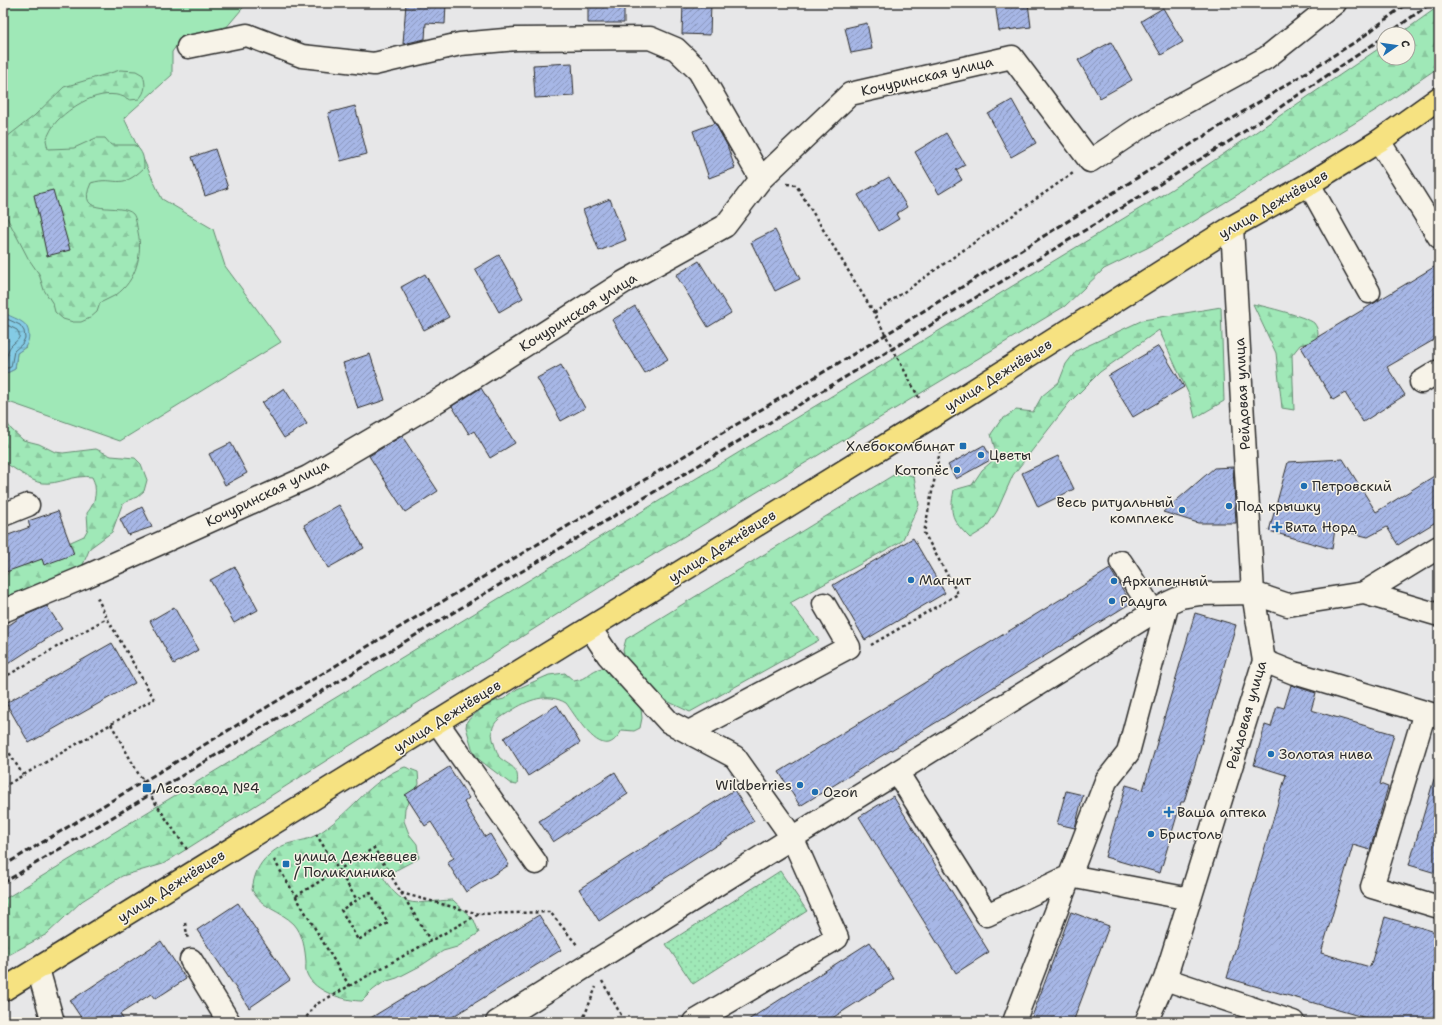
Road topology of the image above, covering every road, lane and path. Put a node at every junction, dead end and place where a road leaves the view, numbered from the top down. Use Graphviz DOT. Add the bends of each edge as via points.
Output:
graph roads {
  1 [pos="1334,3"];
  2 [pos="188,47"];
  3 [pos="1439,98"];
  4 [pos="1379,140"];
  5 [pos="1090,161"];
  6 [pos="761,179"];
  7 [pos="1309,184"];
  8 [pos="1232,227"];
  9 [pos="1439,237"];
  10 [pos="1369,292"];
  11 [pos="874,313"];
  12 [pos="910,381"];
  13 [pos="940,451"];
  14 [pos="28,505"];
  15 [pos="3,515"];
  16 [pos="1439,547"];
  17 [pos="1121,562"];
  18 [pos="87,576"];
  19 [pos="1364,592"];
  20 [pos="1253,594"];
  21 [pos="824,604"];
  22 [pos="1161,607"];
  23 [pos="3,612"];
  24 [pos="1439,615"];
  25 [pos="107,618"];
  26 [pos="590,628"];
  27 [pos="850,647"];
  28 [pos="1264,661"];
  29 [pos="3,678"];
  30 [pos="1432,714"];
  31 [pos="437,722"];
  32 [pos="111,724"];
  33 [pos="689,732"];
  34 [pos="3,743"];
  35 [pos="897,772"];
  36 [pos="23,775"];
  37 [pos="3,787"];
  38 [pos="316,834"];
  39 [pos="792,837"];
  40 [pos="191,856"];
  41 [pos="274,860"];
  42 [pos="536,863"];
  43 [pos="339,870"];
  44 [pos="1070,876"];
  45 [pos="401,892"];
  46 [pos="296,896"];
  47 [pos="1190,899"];
  48 [pos="357,900"];
  49 [pos="1439,906"];
  50 [pos="479,914"];
  51 [pos="430,940"];
  52 [pos="191,960"];
  53 [pos="591,963"];
  54 [pos="38,969"];
  55 [pos="1165,979"];
  56 [pos="350,987"];
  57 [pos="3,990"];
  58 [pos="53,1022"];
  59 [pos="229,1022"];
  60 [pos="303,1022"];
  61 [pos="497,1022"];
  62 [pos="582,1022"];
  63 [pos="625,1022"];
  64 [pos="694,1022"];
  65 [pos="1014,1022"];
  66 [pos="1146,1022"];
  67 [pos="1293,1022"];
  1 -- 5 [label="street" via="1266,58 1142,126"];
  2 -- 6 [label="street" via="247,35 302,56 374,64 460,44 516,39 650,38 676,49 699,71"];
  3 -- 4 [label="main road, улица Дежнёвцев"];
  4 -- 7 [label="main road, улица Дежнёвцев"];
  4 -- 9 [label="street"];
  5 -- 6 [label="street, Кочуринская улица" via="1012,57 850,94"];
  5 -- 11 [label="path"];
  6 -- 11 [label="path" via="796,185"];
  6 -- 18 [label="street, Кочуринская улица" via="725,226 624,282 439,400 308,476"];
  7 -- 8 [label="main road, улица Дежнёвцев"];
  7 -- 10 [label="street"];
  8 -- 20 [label="street, Рейдовая улица"];
  8 -- 26 [label="main road, улица Дежнёвцев" via="930,418"];
  11 -- 12 [label="path"];
  13 -- 27 [label="path" via="924,533 958,594 868,647"];
  14 -- 15 [label="street"];
  16 -- 19 [label="street"];
  17 -- 22 [label="street"];
  18 -- 23 [label="street, Кочуринская улица"];
  18 -- 25 [label="path"];
  19 -- 20 [label="street" via="1288,605"];
  19 -- 24 [label="street"];
  20 -- 22 [label="street" via="1200,594 1181,597"];
  20 -- 28 [label="street, Рейдовая улица"];
  21 -- 27 [label="street"];
  22 -- 35 [label="street"];
  22 -- 44 [label="street" via="1128,753 1106,781"];
  25 -- 29 [label="path"];
  25 -- 32 [label="path" via="154,699"];
  26 -- 31 [label="main road, улица Дежнёвцев"];
  26 -- 33 [label="street" via="608,655 669,722"];
  27 -- 33 [label="street"];
  28 -- 30 [label="street" via="1294,673"];
  28 -- 47 [label="street, Рейдовая улица"];
  30 -- 49 [label="street" via="1372,887"];
  31 -- 42 [label="street"];
  31 -- 54 [label="main road, улица Дежнёвцев"];
  32 -- 36 [label="path"];
  32 -- 40 [label="path" via="152,798"];
  33 -- 39 [label="street" via="736,757"];
  34 -- 36 [label="path"];
  35 -- 39 [label="street"];
  35 -- 44 [label="street" via="986,915"];
  36 -- 37 [label="path"];
  38 -- 43 [label="path"];
  39 -- 53 [label="street"];
  39 -- 64 [label="street" via="837,938"];
  41 -- 46 [label="path"];
  43 -- 45 [label="path" via="374,848"];
  43 -- 46 [label="path"];
  43 -- 48 [label="path"];
  44 -- 47 [label="street"];
  44 -- 65 [label="street"];
  45 -- 50 [label="path"];
  45 -- 51 [label="path"];
  46 -- 56 [label="path"];
  47 -- 55 [label="street, Рейдовая улица"];
  48 -- 48 [label="path" via="370,892 388,923 358,940 341,910"];
  50 -- 51 [label="path"];
  50 -- 53 [label="path" via="550,912"];
  51 -- 56 [label="path"];
  52 -- 59 [label="street"];
  53 -- 61 [label="street"];
  54 -- 57 [label="main road, улица Дежнёвцев"];
  54 -- 58 [label="street"];
  55 -- 66 [label="street, Рейдовая улица"];
  55 -- 67 [label="street"];
  56 -- 60 [label="path" via="315,1005"];
  62 -- 63 [label="path" via="599,977"];
}
